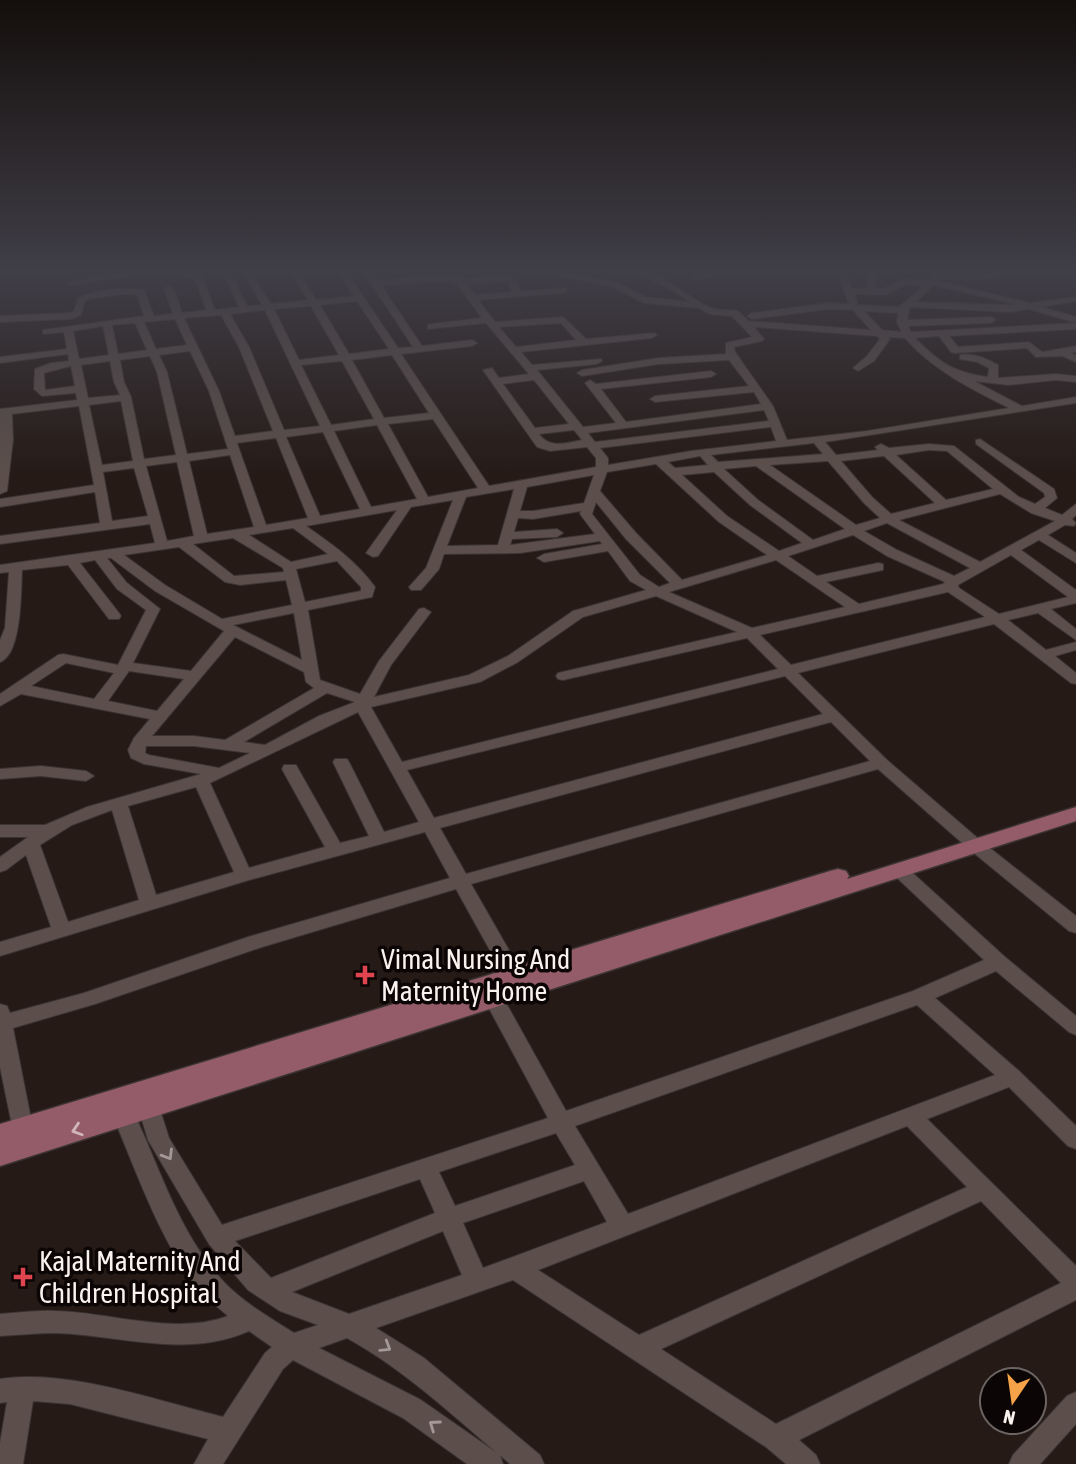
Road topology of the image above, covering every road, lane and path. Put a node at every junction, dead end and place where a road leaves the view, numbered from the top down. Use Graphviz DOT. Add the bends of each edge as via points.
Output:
graph roads {
  1 [pos="47,339"];
  2 [pos="70,339"];
  3 [pos="110,339"];
  4 [pos="151,339"];
  5 [pos="191,339"];
  6 [pos="240,339"];
  7 [pos="284,339"];
  8 [pos="334,339"];
  9 [pos="388,339"];
  10 [pos="413,339"];
  11 [pos="505,339"];
  12 [pos="581,339"];
  13 [pos="609,339"];
  14 [pos="757,339"];
  15 [pos="886,339"];
  16 [pos="912,339"];
  17 [pos="947,339"];
  18 [pos="1024,339"];
  19 [pos="583,342"];
  20 [pos="472,343"];
  21 [pos="1029,345"];
  22 [pos="195,347"];
  23 [pos="419,349"];
  24 [pos="1076,349"];
  25 [pos="515,350"];
  26 [pos="396,352"];
  27 [pos="155,353"];
  28 [pos="658,353"];
  29 [pos="1064,353"];
  30 [pos="46,354"];
  31 [pos="925,354"];
  32 [pos="731,356"];
  33 [pos="73,357"];
  34 [pos="703,357"];
  35 [pos="114,358"];
  36 [pos="344,358"];
  37 [pos="1076,359"];
  38 [pos="0,360"];
  39 [pos="296,363"];
  40 [pos="574,363"];
  41 [pos="858,368"];
  42 [pos="488,370"];
  43 [pos="533,372"];
  44 [pos="582,373"];
  45 [pos="711,374"];
  46 [pos="959,377"];
  47 [pos="1076,379"];
  48 [pos="993,380"];
  49 [pos="498,381"];
  50 [pos="641,382"];
  51 [pos="594,387"];
  52 [pos="757,388"];
  53 [pos="80,389"];
  54 [pos="722,392"];
  55 [pos="126,397"];
  56 [pos="655,400"];
  57 [pos="1076,400"];
  58 [pos="83,404"];
  59 [pos="768,407"];
  60 [pos="1018,408"];
  61 [pos="3,412"];
  62 [pos="436,415"];
  63 [pos="751,417"];
  64 [pos="670,419"];
  65 [pos="381,422"];
  66 [pos="623,425"];
  67 [pos="328,429"];
  68 [pos="531,432"];
  69 [pos="778,432"];
  70 [pos="279,434"];
  71 [pos="867,434"];
  72 [pos="814,438"];
  73 [pos="587,440"];
  74 [pos="979,442"];
  75 [pos="234,446"];
  76 [pos="703,453"];
  77 [pos="887,453"];
  78 [pos="181,458"];
  79 [pos="832,458"];
  80 [pos="659,459"];
  81 [pos="139,463"];
  82 [pos="758,463"];
  83 [pos="715,467"];
  84 [pos="97,469"];
  85 [pos="602,469"];
  86 [pos="671,472"];
  87 [pos="522,483"];
  88 [pos="101,488"];
  89 [pos="485,489"];
  90 [pos="593,490"];
  91 [pos="1002,490"];
  92 [pos="1,491"];
  93 [pos="461,494"];
  94 [pos="424,500"];
  95 [pos="0,503"];
  96 [pos="407,504"];
  97 [pos="945,505"];
  98 [pos="586,506"];
  99 [pos="1076,508"];
  100 [pos="1035,510"];
  101 [pos="367,511"];
  102 [pos="513,514"];
  103 [pos="155,519"];
  104 [pos="315,520"];
  105 [pos="890,520"];
  106 [pos="1070,523"];
  107 [pos="295,524"];
  108 [pos="107,526"];
  109 [pos="261,529"];
  110 [pos="854,530"];
  111 [pos="231,533"];
  112 [pos="1040,535"];
  113 [pos="201,537"];
  114 [pos="601,537"];
  115 [pos="0,540"];
  116 [pos="180,541"];
  117 [pos="162,544"];
  118 [pos="811,544"];
  119 [pos="503,549"];
  120 [pos="439,550"];
  121 [pos="1012,550"];
  122 [pos="106,554"];
  123 [pos="373,554"];
  124 [pos="340,556"];
  125 [pos="775,557"];
  126 [pos="544,558"];
  127 [pos="1076,559"];
  128 [pos="71,560"];
  129 [pos="16,567"];
  130 [pos="878,567"];
  131 [pos="979,567"];
  132 [pos="0,569"];
  133 [pos="290,571"];
  134 [pos="813,581"];
  135 [pos="951,584"];
  136 [pos="680,586"];
  137 [pos="416,587"];
  138 [pos="658,592"];
  139 [pos="1076,598"];
  140 [pos="300,607"];
  141 [pos="854,607"];
  142 [pos="1042,609"];
  143 [pos="424,612"];
  144 [pos="114,616"];
  145 [pos="996,618"];
  146 [pos="225,627"];
  147 [pos="749,632"];
  148 [pos="1076,636"];
  149 [pos="1076,646"];
  150 [pos="1043,655"];
  151 [pos="0,658"];
  152 [pos="123,668"];
  153 [pos="312,670"];
  154 [pos="789,670"];
  155 [pos="195,676"];
  156 [pos="563,676"];
  157 [pos="1076,680"];
  158 [pos="325,688"];
  159 [pos="21,689"];
  160 [pos="0,701"];
  161 [pos="363,703"];
  162 [pos="98,704"];
  163 [pos="161,716"];
  164 [pos="834,716"];
  165 [pos="140,741"];
  166 [pos="230,744"];
  167 [pos="270,750"];
  168 [pos="341,762"];
  169 [pos="881,763"];
  170 [pos="397,768"];
  171 [pos="290,769"];
  172 [pos="220,773"];
  173 [pos="0,774"];
  174 [pos="86,776"];
  175 [pos="201,781"];
  176 [pos="1076,802"];
  177 [pos="119,804"];
  178 [pos="1076,814"];
  179 [pos="429,825"];
  180 [pos="0,831"];
  181 [pos="48,831"];
  182 [pos="379,839"];
  183 [pos="970,841"];
  184 [pos="31,843"];
  185 [pos="337,851"];
  186 [pos="0,866"];
  187 [pos="899,870"];
  188 [pos="244,875"];
  189 [pos="461,881"];
  190 [pos="149,904"];
  191 [pos="1075,924"];
  192 [pos="62,930"];
  193 [pos="0,949"];
  194 [pos="998,962"];
  195 [pos="518,984"];
  196 [pos="920,996"];
  197 [pos="494,999"];
  198 [pos="1,1019"];
  199 [pos="1076,1027"];
  200 [pos="1012,1077"];
  201 [pos="147,1098"];
  202 [pos="120,1107"];
  203 [pos="911,1116"];
  204 [pos="561,1122"];
  205 [pos="11,1132"];
  206 [pos="1076,1140"];
  207 [pos="0,1155"];
  208 [pos="426,1167"];
  209 [pos="589,1170"];
  210 [pos="982,1190"];
  211 [pos="449,1218"];
  212 [pos="622,1226"];
  213 [pos="217,1237"];
  214 [pos="514,1268"];
  215 [pos="477,1280"];
  216 [pos="1076,1282"];
  217 [pos="1076,1288"];
  218 [pos="269,1290"];
  219 [pos="251,1318"];
  220 [pos="0,1325"];
  221 [pos="346,1325"];
  222 [pos="291,1346"];
  223 [pos="639,1347"];
  224 [pos="11,1389"];
  225 [pos="1076,1405"];
  226 [pos="229,1431"];
  227 [pos="775,1438"];
  228 [pos="10,1464"];
  229 [pos="207,1464"];
  230 [pos="489,1464"];
  231 [pos="531,1464"];
  232 [pos="807,1464"];
  233 [pos="1022,1464"];
  1 -- 30 [label="street"];
  2 -- 33 [label="street"];
  3 -- 35 [label="street"];
  4 -- 27 [label="street"];
  5 -- 22 [label="street"];
  6 -- 70 [label="street"];
  7 -- 39 [label="street"];
  8 -- 36 [label="street"];
  9 -- 26 [label="street"];
  10 -- 23 [label="street"];
  11 -- 25 [label="street"];
  12 -- 19 [label="street"];
  13 -- 19 [label="street"];
  14 -- 32 [label="street" via="729,345"];
  15 -- 41 [label="street"];
  16 -- 31 [label="street"];
  17 -- 21 [label="street" via="955,350"];
  18 -- 21 [label="street"];
  19 -- 25 [label="street"];
  20 -- 23 [label="street"];
  21 -- 29 [label="street" via="1040,355"];
  22 -- 27 [label="street"];
  22 -- 75 [label="street"];
  23 -- 26 [label="street"];
  24 -- 29 [label="street"];
  25 -- 43 [label="street"];
  26 -- 36 [label="street"];
  26 -- 62 [label="street"];
  27 -- 35 [label="street"];
  27 -- 78 [label="street"];
  28 -- 40 [label="street"];
  29 -- 37 [label="street"];
  30 -- 33 [label="street"];
  30 -- 38 [label="street"];
  31 -- 46 [label="street"];
  31 -- 48 [label="street" via="990,363 995,367"];
  32 -- 34 [label="street"];
  32 -- 52 [label="street"];
  33 -- 35 [label="street"];
  33 -- 53 [label="street"];
  33 -- 53 [label="street" via="40,369 39,389 46,393"];
  34 -- 44 [label="street"];
  34 -- 45 [label="street"];
  35 -- 55 [label="street"];
  36 -- 39 [label="street"];
  36 -- 65 [label="street"];
  39 -- 67 [label="street"];
  40 -- 43 [label="street"];
  40 -- 44 [label="street"];
  42 -- 49 [label="street"];
  43 -- 49 [label="street"];
  43 -- 73 [label="street"];
  44 -- 51 [label="street"];
  45 -- 50 [label="street"];
  45 -- 54 [label="street"];
  46 -- 48 [label="street"];
  46 -- 60 [label="street"];
  47 -- 48 [label="street"];
  49 -- 68 [label="street"];
  50 -- 51 [label="street"];
  50 -- 56 [label="street"];
  51 -- 66 [label="street"];
  52 -- 54 [label="street"];
  52 -- 59 [label="street"];
  53 -- 58 [label="street"];
  54 -- 56 [label="street"];
  55 -- 58 [label="street"];
  55 -- 81 [label="street"];
  56 -- 64 [label="street"];
  57 -- 60 [label="street"];
  58 -- 61 [label="street"];
  58 -- 84 [label="street"];
  59 -- 64 [label="street"];
  59 -- 69 [label="street"];
  60 -- 71 [label="street"];
  61 -- 92 [label="street" via="7,440"];
  62 -- 65 [label="street"];
  62 -- 89 [label="street"];
  63 -- 73 [label="street"];
  64 -- 66 [label="street"];
  65 -- 67 [label="street"];
  65 -- 94 [label="street"];
  66 -- 73 [label="street"];
  67 -- 70 [label="street"];
  67 -- 101 [label="street"];
  68 -- 73 [label="street"];
  68 -- 73 [label="street" via="545,447"];
  69 -- 72 [label="street"];
  69 -- 73 [label="street"];
  69 -- 76 [label="street"];
  70 -- 75 [label="street"];
  70 -- 104 [label="street"];
  71 -- 72 [label="street"];
  71 -- 77 [label="street"];
  72 -- 79 [label="street"];
  73 -- 85 [label="street" via="602,458"];
  74 -- 100 [label="street" via="1050,492 1051,498"];
  75 -- 78 [label="street"];
  75 -- 109 [label="street"];
  76 -- 80 [label="street"];
  76 -- 83 [label="street"];
  77 -- 79 [label="street"];
  77 -- 91 [label="street" via="950,448"];
  77 -- 97 [label="street"];
  78 -- 81 [label="street"];
  78 -- 113 [label="street"];
  79 -- 82 [label="street"];
  79 -- 105 [label="street"];
  80 -- 85 [label="street"];
  80 -- 86 [label="street"];
  81 -- 84 [label="street"];
  81 -- 103 [label="street"];
  82 -- 83 [label="street"];
  82 -- 110 [label="street"];
  83 -- 86 [label="street"];
  83 -- 118 [label="street" via="759,508"];
  84 -- 88 [label="street"];
  85 -- 87 [label="street"];
  85 -- 90 [label="street"];
  86 -- 125 [label="street" via="704,505"];
  87 -- 89 [label="street"];
  87 -- 102 [label="street"];
  88 -- 95 [label="street"];
  88 -- 108 [label="street"];
  89 -- 93 [label="street"];
  90 -- 98 [label="street"];
  90 -- 136 [label="street"];
  91 -- 97 [label="street"];
  91 -- 100 [label="street"];
  93 -- 94 [label="street"];
  93 -- 120 [label="street"];
  94 -- 96 [label="street"];
  96 -- 101 [label="street"];
  96 -- 123 [label="street"];
  97 -- 105 [label="street"];
  98 -- 102 [label="street"];
  98 -- 114 [label="street"];
  99 -- 106 [label="street"];
  100 -- 106 [label="street"];
  101 -- 104 [label="street"];
  102 -- 119 [label="street"];
  103 -- 108 [label="street"];
  103 -- 117 [label="street"];
  104 -- 107 [label="street"];
  105 -- 110 [label="street"];
  105 -- 131 [label="street"];
  106 -- 112 [label="street"];
  107 -- 109 [label="street"];
  107 -- 124 [label="street"];
  108 -- 115 [label="street"];
  109 -- 111 [label="street"];
  110 -- 118 [label="street"];
  110 -- 135 [label="street"];
  111 -- 113 [label="street"];
  111 -- 133 [label="street" via="251,541"];
  112 -- 121 [label="street"];
  112 -- 127 [label="street"];
  113 -- 116 [label="street"];
  114 -- 119 [label="street"];
  114 -- 126 [label="street"];
  114 -- 138 [label="street" via="635,578"];
  116 -- 117 [label="street"];
  116 -- 133 [label="street" via="230,579"];
  117 -- 122 [label="street"];
  118 -- 125 [label="street"];
  119 -- 120 [label="street"];
  120 -- 137 [label="street" via="432,569"];
  121 -- 131 [label="street"];
  121 -- 139 [label="street"];
  122 -- 128 [label="street"];
  122 -- 146 [label="street"];
  122 -- 152 [label="street" via="122,586 153,609"];
  124 -- 133 [label="street"];
  124 -- 140 [label="street" via="365,582 367,594"];
  125 -- 134 [label="street"];
  125 -- 136 [label="street"];
  128 -- 129 [label="street"];
  128 -- 144 [label="street"];
  129 -- 132 [label="street"];
  129 -- 151 [label="street" via="12,628"];
  130 -- 134 [label="street"];
  131 -- 135 [label="street"];
  133 -- 140 [label="street"];
  134 -- 141 [label="street"];
  135 -- 141 [label="street"];
  135 -- 145 [label="street"];
  136 -- 138 [label="street"];
  138 -- 147 [label="street"];
  138 -- 161 [label="street" via="579,614 514,659 472,679"];
  139 -- 142 [label="street"];
  140 -- 146 [label="street"];
  140 -- 153 [label="street"];
  141 -- 147 [label="street"];
  142 -- 145 [label="street"];
  142 -- 148 [label="street"];
  143 -- 161 [label="street" via="384,664"];
  145 -- 150 [label="street"];
  145 -- 154 [label="street"];
  146 -- 153 [label="street"];
  146 -- 155 [label="street"];
  147 -- 154 [label="street"];
  147 -- 156 [label="street"];
  149 -- 150 [label="street"];
  150 -- 157 [label="street"];
  152 -- 155 [label="street"];
  152 -- 159 [label="street" via="63,658"];
  152 -- 162 [label="street"];
  153 -- 158 [label="street" via="313,681"];
  154 -- 164 [label="street"];
  154 -- 170 [label="street"];
  155 -- 163 [label="street"];
  158 -- 161 [label="street"];
  158 -- 166 [label="street"];
  159 -- 160 [label="street"];
  159 -- 162 [label="street"];
  161 -- 167 [label="street"];
  161 -- 170 [label="street"];
  162 -- 163 [label="street"];
  163 -- 165 [label="street"];
  164 -- 169 [label="street"];
  164 -- 179 [label="street"];
  165 -- 166 [label="street"];
  165 -- 172 [label="street" via="136,750 144,759"];
  166 -- 167 [label="street"];
  167 -- 172 [label="street"];
  168 -- 182 [label="street"];
  169 -- 183 [label="street"];
  169 -- 189 [label="street"];
  170 -- 179 [label="street"];
  171 -- 185 [label="street"];
  172 -- 175 [label="street"];
  173 -- 174 [label="street" via="41,771"];
  175 -- 177 [label="street"];
  175 -- 188 [label="street"];
  176 -- 183 [label="main road"];
  177 -- 181 [label="street" via="72,818"];
  177 -- 190 [label="street"];
  178 -- 183 [label="main road"];
  179 -- 182 [label="street"];
  179 -- 189 [label="street"];
  180 -- 181 [label="street"];
  181 -- 184 [label="street"];
  182 -- 185 [label="street"];
  183 -- 187 [label="main road"];
  183 -- 191 [label="street"];
  183 -- 195 [label="main road"];
  184 -- 186 [label="street"];
  184 -- 192 [label="street"];
  185 -- 188 [label="street"];
  187 -- 194 [label="street"];
  187 -- 195 [label="main road"];
  188 -- 190 [label="street"];
  189 -- 195 [label="street"];
  189 -- 198 [label="street" via="255,942 88,999"];
  190 -- 192 [label="street"];
  192 -- 193 [label="street"];
  194 -- 196 [label="street"];
  194 -- 199 [label="street"];
  195 -- 197 [label="main road"];
  195 -- 201 [label="main road"];
  196 -- 200 [label="street"];
  196 -- 204 [label="street"];
  197 -- 201 [label="main road"];
  197 -- 204 [label="street"];
  198 -- 205 [label="street"];
  200 -- 203 [label="street"];
  200 -- 206 [label="street"];
  201 -- 202 [label="main road"];
  201 -- 213 [label="street, one-way" via="159,1140"];
  202 -- 205 [label="main road"];
  202 -- 207 [label="main road, one-way"];
  202 -- 219 [label="street" via="187,1252 209,1283"];
  203 -- 210 [label="street"];
  203 -- 212 [label="street"];
  204 -- 208 [label="street"];
  204 -- 209 [label="street"];
  208 -- 211 [label="street"];
  208 -- 213 [label="street"];
  209 -- 211 [label="street"];
  209 -- 212 [label="street"];
  210 -- 216 [label="street"];
  210 -- 223 [label="street"];
  211 -- 215 [label="street"];
  211 -- 218 [label="street"];
  212 -- 214 [label="street"];
  213 -- 218 [label="street"];
  214 -- 215 [label="street"];
  214 -- 223 [label="street"];
  215 -- 221 [label="street"];
  217 -- 227 [label="street"];
  218 -- 221 [label="street" via="289,1303"];
  219 -- 220 [label="street" via="202,1334 55,1322"];
  219 -- 222 [label="street"];
  221 -- 222 [label="street"];
  221 -- 231 [label="street, one-way" via="415,1367"];
  222 -- 226 [label="street" via="274,1361"];
  230 -- 222 [label="street, one-way" via="412,1409"];
  223 -- 227 [label="street"];
  224 -- 226 [label="street" via="70,1392"];
  224 -- 228 [label="street"];
  225 -- 233 [label="street"];
  226 -- 229 [label="street"];
  227 -- 232 [label="street"];
}
